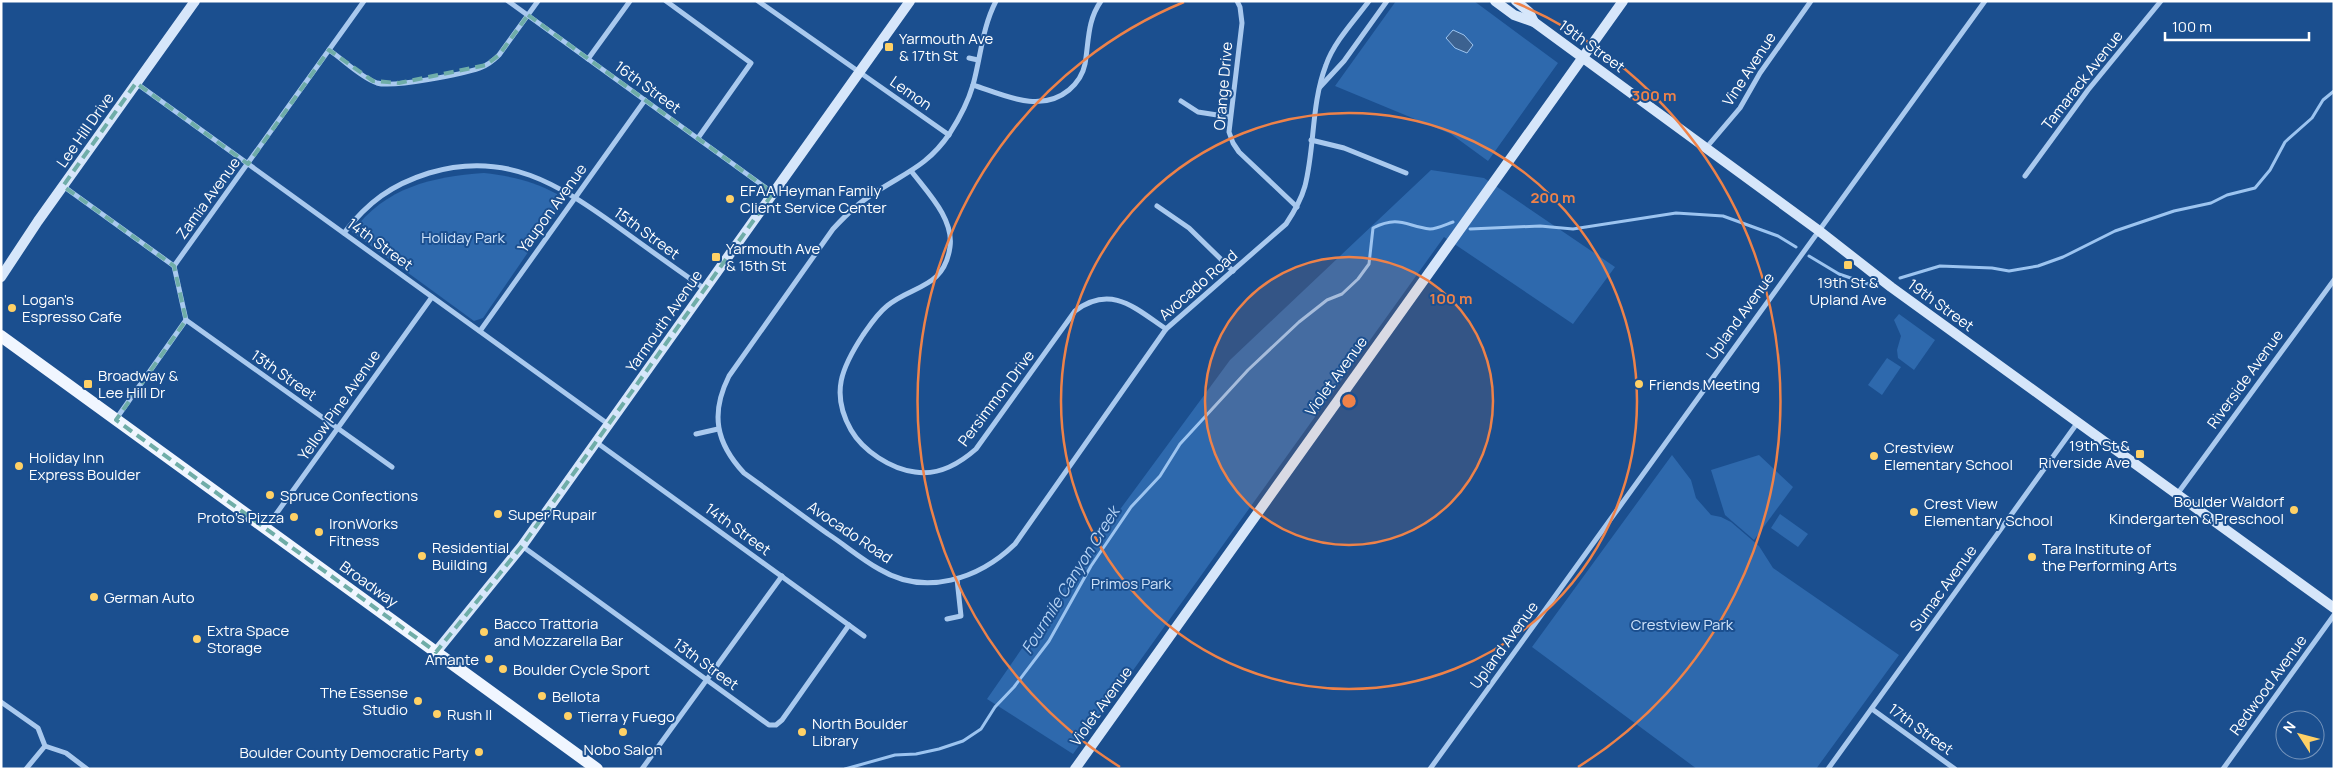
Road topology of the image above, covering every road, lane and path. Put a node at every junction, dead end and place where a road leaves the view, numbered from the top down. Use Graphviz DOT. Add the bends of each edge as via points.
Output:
graph roads {
  1 [pos="195,1"];
  2 [pos="364,1"];
  3 [pos="508,1"];
  4 [pos="538,1"];
  5 [pos="630,1"];
  6 [pos="666,1"];
  7 [pos="758,1"];
  8 [pos="910,1"];
  9 [pos="996,1"];
  10 [pos="1101,1"];
  11 [pos="1237,1"];
  12 [pos="1369,1"];
  13 [pos="1387,1"];
  14 [pos="1494,1"];
  15 [pos="1516,1"];
  16 [pos="1623,1"];
  17 [pos="1811,1"];
  18 [pos="1985,1"];
  19 [pos="2161,1"];
  20 [pos="528,15"];
  21 [pos="1534,22"];
  22 [pos="329,50"];
  23 [pos="969,58"];
  24 [pos="1582,58"];
  25 [pos="588,59"];
  26 [pos="978,60"];
  27 [pos="859,73"];
  28 [pos="136,83"];
  29 [pos="973,85"];
  30 [pos="1320,87"];
  31 [pos="645,100"];
  32 [pos="1181,101"];
  33 [pos="1230,117"];
  34 [pos="949,134"];
  35 [pos="698,138"];
  36 [pos="1311,140"];
  37 [pos="1706,148"];
  38 [pos="248,164"];
  39 [pos="912,172"];
  40 [pos="1406,173"];
  41 [pos="2025,176"];
  42 [pos="63,186"];
  43 [pos="773,192"];
  44 [pos="575,197"];
  45 [pos="1157,206"];
  46 [pos="1297,207"];
  47 [pos="1818,230"];
  48 [pos="344,233"];
  49 [pos="174,266"];
  50 [pos="1233,272"];
  51 [pos="1,277"];
  52 [pos="2334,280"];
  53 [pos="705,289"];
  54 [pos="432,296"];
  55 [pos="186,320"];
  56 [pos="1166,329"];
  57 [pos="480,332"];
  58 [pos="1,336"];
  59 [pos="116,420"];
  60 [pos="2078,422"];
  61 [pos="608,425"];
  62 [pos="338,428"];
  63 [pos="718,428"];
  64 [pos="696,434"];
  65 [pos="596,442"];
  66 [pos="392,467"];
  67 [pos="2178,493"];
  68 [pos="266,529"];
  69 [pos="522,546"];
  70 [pos="782,576"];
  71 [pos="957,580"];
  72 [pos="2334,608"];
  73 [pos="2334,615"];
  74 [pos="947,620"];
  75 [pos="850,626"];
  76 [pos="864,636"];
  77 [pos="436,652"];
  78 [pos="706,680"];
  79 [pos="1,702"];
  80 [pos="1872,709"];
  81 [pos="44,746"];
  82 [pos="26,769"];
  83 [pos="88,769"];
  84 [pos="597,769"];
  85 [pos="642,769"];
  86 [pos="1074,769"];
  87 [pos="1430,769"];
  88 [pos="1828,769"];
  89 [pos="1956,769"];
  90 [pos="2224,769"];
  1 -- 28 [label="street, Lee Hill Drive"];
  2 -- 22 [label="street, Zamia Avenue"];
  3 -- 20 [label="street, 16th Street"];
  4 -- 20 [label="street"];
  5 -- 25 [label="street"];
  6 -- 35 [label="street" via="751,63"];
  7 -- 27 [label="street"];
  8 -- 27 [label="street, Yarmouth Avenue"];
  9 -- 26 [label="street, Avocado Road" via="983,35"];
  10 -- 29 [label="street" via="1089,27 1084,67 1071,88 1061,96 1045,102 1028,102"];
  11 -- 33 [label="street, Orange Drive" via="1242,22"];
  12 -- 30 [label="street, Avocado Road" via="1328,59"];
  13 -- 30 [label="street" via="1344,61"];
  14 -- 21 [label="street, 19th Street" via="1514,15"];
  15 -- 21 [label="street, 19th Street" via="1529,12"];
  16 -- 24 [label="street, Violet Avenue"];
  17 -- 37 [label="street, Vine Avenue" via="1760,72 1740,108"];
  18 -- 47 [label="street, Upland Avenue"];
  19 -- 41 [label="street, Tamarack Avenue" via="2088,90"];
  20 -- 22 [label="street" via="499,55 486,65 403,83 377,83"];
  20 -- 25 [label="street, 16th Street"];
  21 -- 24 [label="street, 19th Street"];
  22 -- 38 [label="street, Zamia Avenue"];
  23 -- 26 [label="street"];
  24 -- 37 [label="street, 19th Street"];
  24 -- 86 [label="street, Violet Avenue"];
  25 -- 31 [label="street, 16th Street"];
  26 -- 29 [label="street, Avocado Road"];
  27 -- 34 [label="street, Lemon"];
  27 -- 43 [label="street, Yarmouth Avenue"];
  28 -- 38 [label="street, 14th Street"];
  28 -- 42 [label="street, Lee Hill Drive"];
  29 -- 34 [label="street, Avocado Road"];
  30 -- 36 [label="street, Avocado Road"];
  31 -- 35 [label="street, 16th Street"];
  31 -- 44 [label="street, Yaupon Avenue"];
  32 -- 33 [label="street" via="1198,112"];
  33 -- 46 [label="street, Orange Drive" via="1230,132 1239,152"];
  34 -- 39 [label="street, Avocado Road" via="937,150"];
  35 -- 43 [label="street, 16th Street"];
  36 -- 40 [label="street" via="1344,148"];
  36 -- 46 [label="street, Avocado Road" via="1305,186"];
  37 -- 47 [label="street, 19th Street"];
  38 -- 48 [label="street, 14th Street"];
  38 -- 49 [label="street, Zamia Avenue"];
  39 -- 56 [label="street, Persimmon Drive" via="945,217 950,247 946,263 929,283 901,296 876,316 847,359 840,389 845,419 852,432 888,464 910,471 932,472 952,467 965,459 976,449 1075,311 1085,304 1096,300 1119,300"];
  39 -- 63 [label="street, Avocado Road" via="873,194 833,229 729,376 722,390"];
  42 -- 49 [label="street"];
  42 -- 51 [label="street, Lee Hill Drive"];
  43 -- 53 [label="street, Yarmouth Avenue"];
  44 -- 48 [label="street, 15th Street" via="548,182 513,169 486,166 452,168 425,174 387,191 363,210"];
  44 -- 53 [label="street, 15th Street"];
  44 -- 57 [label="street, Yaupon Avenue"];
  45 -- 50 [label="street" via="1189,228"];
  46 -- 50 [label="street, Avocado Road" via="1282,229"];
  47 -- 60 [label="street, 19th Street" via="1886,284"];
  47 -- 87 [label="street, Upland Avenue"];
  48 -- 54 [label="street, 14th Street"];
  49 -- 55 [label="street"];
  50 -- 56 [label="street, Avocado Road"];
  52 -- 67 [label="street, Riverside Avenue"];
  53 -- 61 [label="street, Yarmouth Avenue"];
  54 -- 57 [label="street, 14th Street"];
  54 -- 62 [label="street, Yellow Pine Avenue"];
  55 -- 59 [label="street"];
  55 -- 62 [label="street, 13th Street"];
  56 -- 71 [label="street, Avocado Road" via="1015,544 986,568"];
  57 -- 61 [label="street, 14th Street"];
  58 -- 59 [label="main road, Broadway"];
  59 -- 68 [label="main road, Broadway"];
  60 -- 67 [label="street, 19th Street"];
  60 -- 80 [label="street, Sumac Avenue"];
  61 -- 65 [label="street, Yarmouth Avenue"];
  62 -- 66 [label="street, 13th Street"];
  62 -- 68 [label="street, Yellow Pine Avenue"];
  63 -- 64 [label="street"];
  63 -- 71 [label="street, Avocado Road" via="730,458 744,473 879,570 914,581"];
  65 -- 69 [label="street, Yarmouth Avenue"];
  65 -- 70 [label="street, 14th Street"];
  67 -- 72 [label="street, 19th Street"];
  68 -- 77 [label="main road, Broadway"];
  69 -- 77 [label="street, Yarmouth Avenue"];
  69 -- 78 [label="street, 13th Street"];
  70 -- 75 [label="street, 14th Street"];
  70 -- 78 [label="street"];
  71 -- 74 [label="street" via="961,616"];
  73 -- 90 [label="street, Redwood Avenue"];
  75 -- 76 [label="street, 14th Street"];
  75 -- 78 [label="street, 13th Street" via="776,725 767,724"];
  77 -- 84 [label="main road, Broadway"];
  78 -- 85 [label="street"];
  79 -- 81 [label="street" via="38,728"];
  80 -- 88 [label="street, Sumac Avenue"];
  80 -- 89 [label="street, 17th Street"];
  81 -- 82 [label="street"];
  81 -- 83 [label="street" via="66,753"];
}
